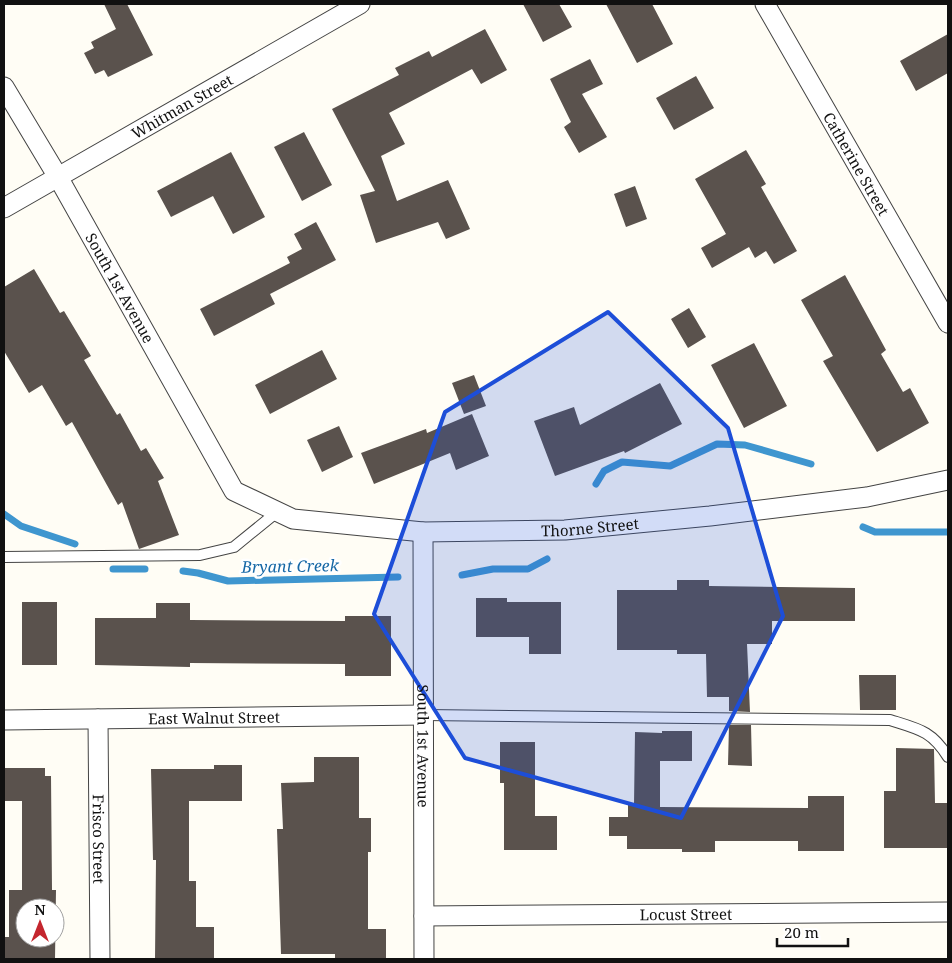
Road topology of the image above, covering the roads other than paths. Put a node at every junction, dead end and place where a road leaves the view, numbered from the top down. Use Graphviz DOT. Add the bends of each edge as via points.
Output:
graph roads {
  1 [pos="360,4"];
  2 [pos="765,4"];
  3 [pos="4,87"];
  4 [pos="58,177"];
  5 [pos="4,208"];
  6 [pos="948,323"];
  7 [pos="948,480"];
  8 [pos="234,491"];
  9 [pos="277,512"];
  10 [pos="423,532"];
  11 [pos="4,557"];
  12 [pos="424,715"];
  13 [pos="98,719"];
  14 [pos="4,720"];
  15 [pos="948,757"];
  16 [pos="948,912"];
  17 [pos="424,916"];
  18 [pos="100,959"];
  19 [pos="424,959"];
  1 -- 4 [label="street, Whitman Street"];
  2 -- 6 [label="street, Catherine Street"];
  3 -- 4 [label="street, South 1st Avenue"];
  4 -- 5 [label="street, Whitman Street"];
  4 -- 8 [label="street, South 1st Avenue"];
  7 -- 10 [label="street, Thorne Street" via="867,497 710,516 566,530"];
  8 -- 9 [label="street, Thorne Street"];
  9 -- 10 [label="street, Thorne Street" via="292,520"];
  9 -- 11 [label="lane" via="234,547 200,555"];
  10 -- 12 [label="street, South 1st Avenue"];
  12 -- 13 [label="street, East Walnut Street"];
  12 -- 15 [label="lane" via="890,720 921,730 938,741"];
  12 -- 17 [label="street, South 1st Avenue"];
  13 -- 14 [label="street, East Walnut Street"];
  13 -- 18 [label="street, Frisco Street"];
  16 -- 17 [label="street, Locust Street"];
  17 -- 19 [label="street, South 1st Avenue"];
}
